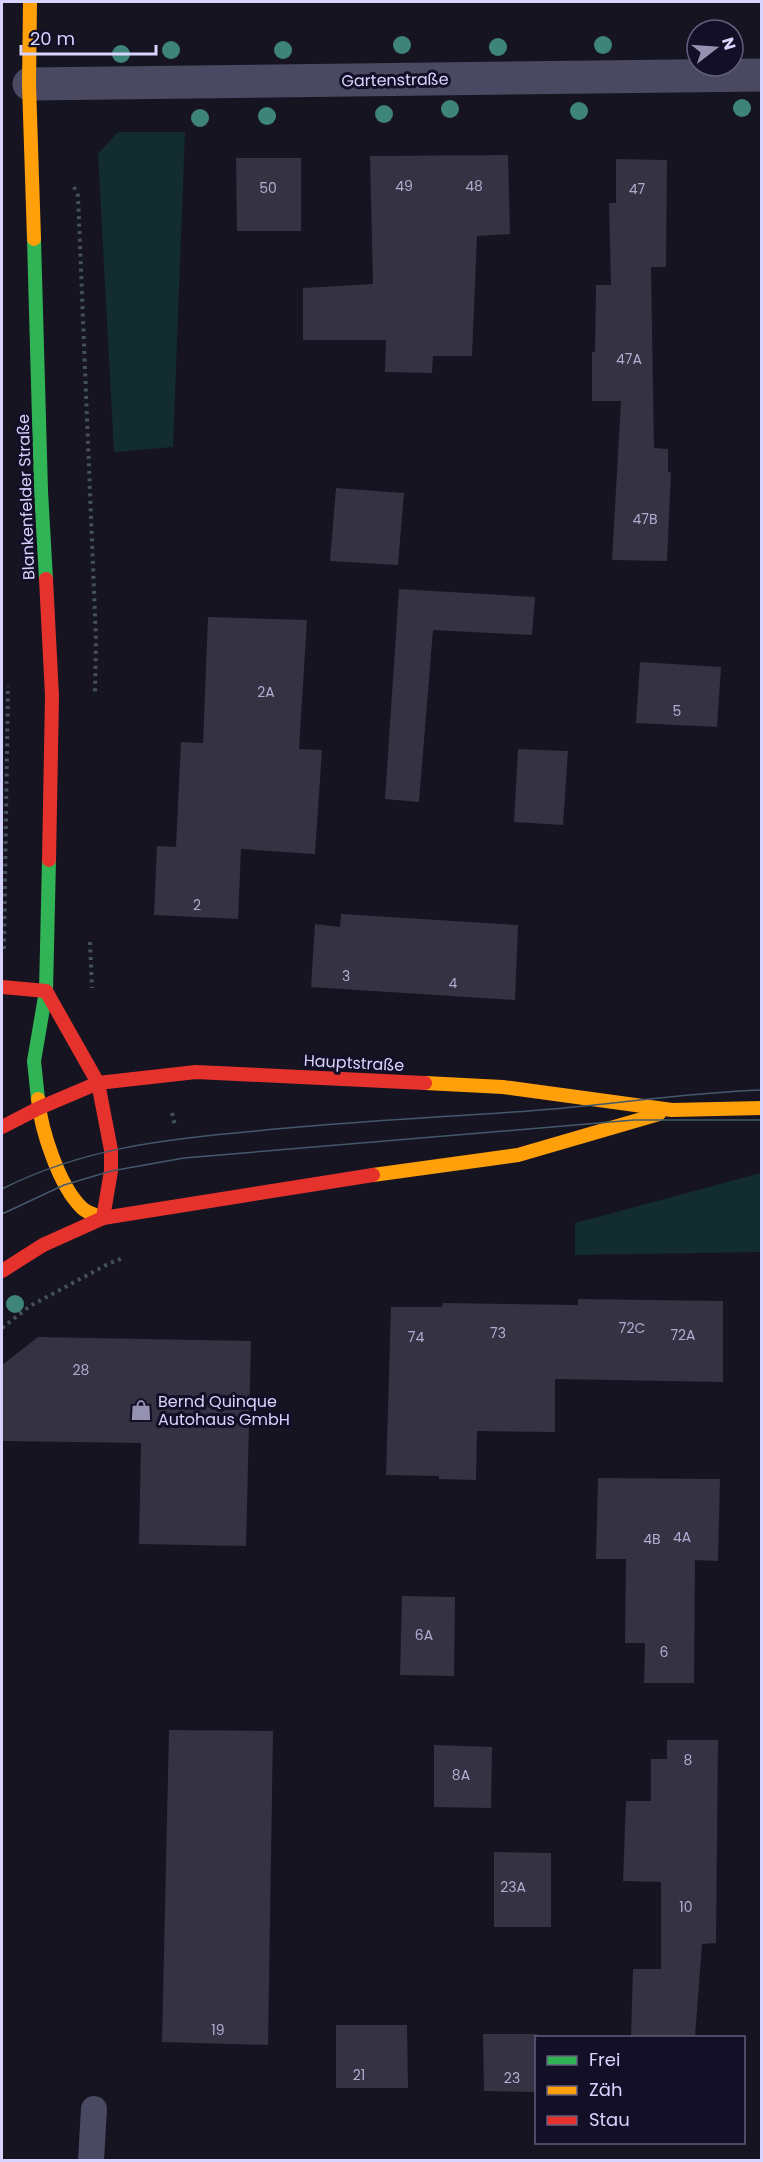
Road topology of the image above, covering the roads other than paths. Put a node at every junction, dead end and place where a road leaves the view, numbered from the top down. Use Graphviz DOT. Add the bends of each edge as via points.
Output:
graph roads {
  1 [pos="30,2"];
  2 [pos="762,75"];
  3 [pos="28,84"];
  4 [pos="2,987"];
  5 [pos="46,991"];
  6 [pos="98,1083"];
  7 [pos="39,1108"];
  8 [pos="762,1108"];
  9 [pos="672,1110"];
  10 [pos="2,1127"];
  11 [pos="103,1218"];
  12 [pos="2,1271"];
  13 [pos="94,2109"];
  14 [pos="91,2160"];
  1 -- 3 [label="street, Blankenfelder Straße"];
  2 -- 3 [label="street, Gartenstraße"];
  3 -- 5 [label="street, Blankenfelder Straße" via="52,696"];
  4 -- 5 [label="street"];
  5 -- 6 [label="street"];
  5 -- 7 [label="street, Blankenfelder Straße" via="34,1061"];
  6 -- 7 [label="street, Hauptstraße"];
  6 -- 9 [label="street, Hauptstraße" via="196,1072 502,1087"];
  6 -- 11 [label="street" via="111,1150"];
  7 -- 10 [label="street, Hauptstraße"];
  7 -- 11 [label="street, Blankenfelder Straße" via="64,1185 83,1210"];
  8 -- 9 [label="street, Hauptstraße"];
  9 -- 11 [label="street, Hauptstraße" via="518,1155"];
  11 -- 12 [label="street, Hauptstraße" via="43,1245"];
  13 -- 14 [label="lane"];
}
